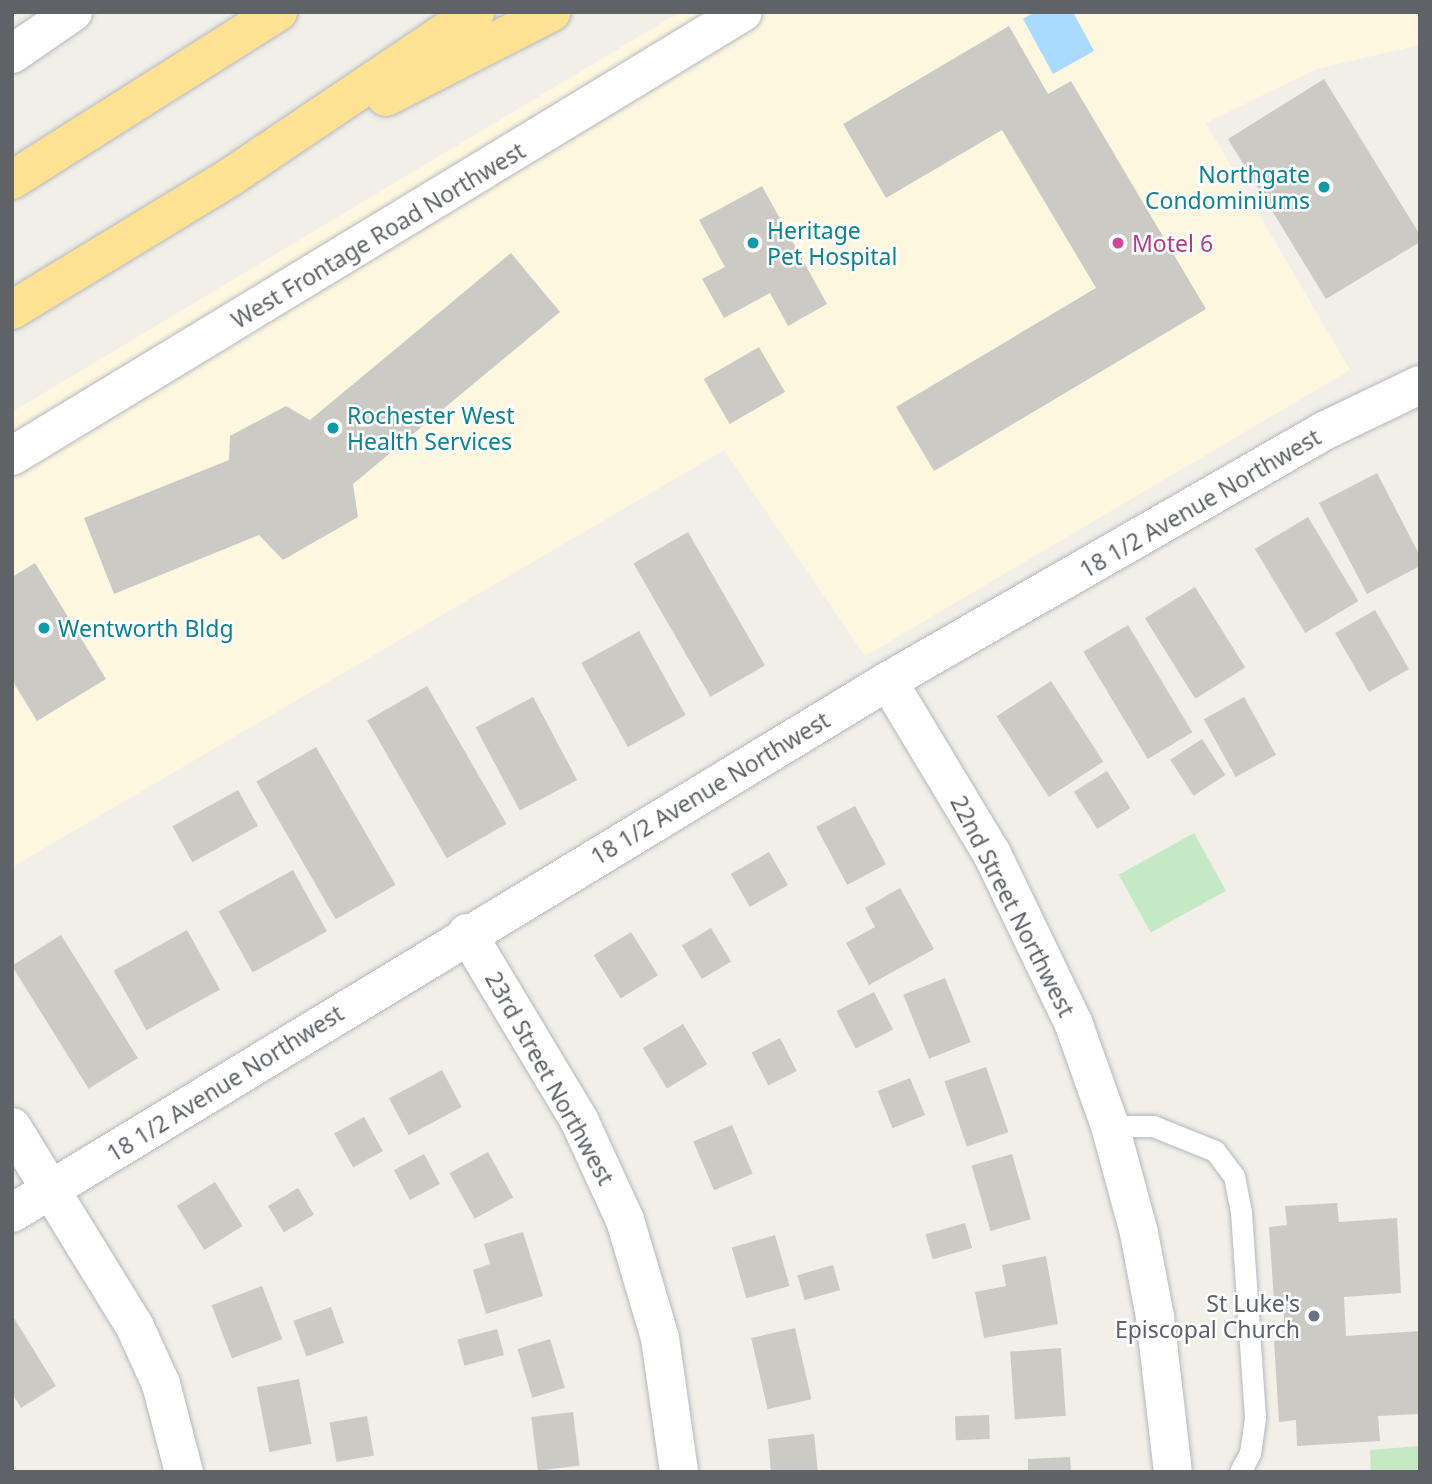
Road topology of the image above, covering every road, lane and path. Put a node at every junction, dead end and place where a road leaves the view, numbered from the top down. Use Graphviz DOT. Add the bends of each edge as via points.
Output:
graph roads {
  1 [pos="73,12"];
  2 [pos="278,12"];
  3 [pos="475,12"];
  4 [pos="552,12"];
  5 [pos="743,12"];
  6 [pos="12,54"];
  7 [pos="229,178"];
  8 [pos="12,180"];
  9 [pos="12,310"];
  10 [pos="1420,385"];
  11 [pos="12,456"];
  12 [pos="888,681"];
  13 [pos="467,933"];
  14 [pos="1110,1126"];
  15 [pos="12,1128"];
  16 [pos="51,1191"];
  17 [pos="12,1213"];
  18 [pos="184,1472"];
  19 [pos="679,1472"];
  20 [pos="1173,1472"];
  21 [pos="1240,1472"];
  1 -- 6 [label="street"];
  2 -- 8 [label="highway"];
  3 -- 7 [label="highway"];
  4 -- 7 [label="highway"];
  5 -- 11 [label="street, West Frontage Road Northwest"];
  7 -- 9 [label="highway"];
  10 -- 12 [label="street, 18 1/2 Avenue Northwest" via="1324,431"];
  12 -- 13 [label="street, 18 1/2 Avenue Northwest"];
  12 -- 14 [label="street, 22nd Street Northwest" via="992,854 1036,941 1073,1021"];
  13 -- 16 [label="street, 18 1/2 Avenue Northwest"];
  13 -- 19 [label="street, 23rd Street Northwest" via="579,1120 625,1220 660,1338"];
  14 -- 20 [label="street, 22nd Street Northwest" via="1139,1233 1155,1317"];
  14 -- 21 [label="lane" via="1153,1126 1215,1151 1234,1176 1241,1212 1255,1419 1251,1452"];
  15 -- 16 [label="street"];
  16 -- 17 [label="street, 18 1/2 Avenue Northwest"];
  16 -- 18 [label="street" via="135,1326 161,1384"];
}
